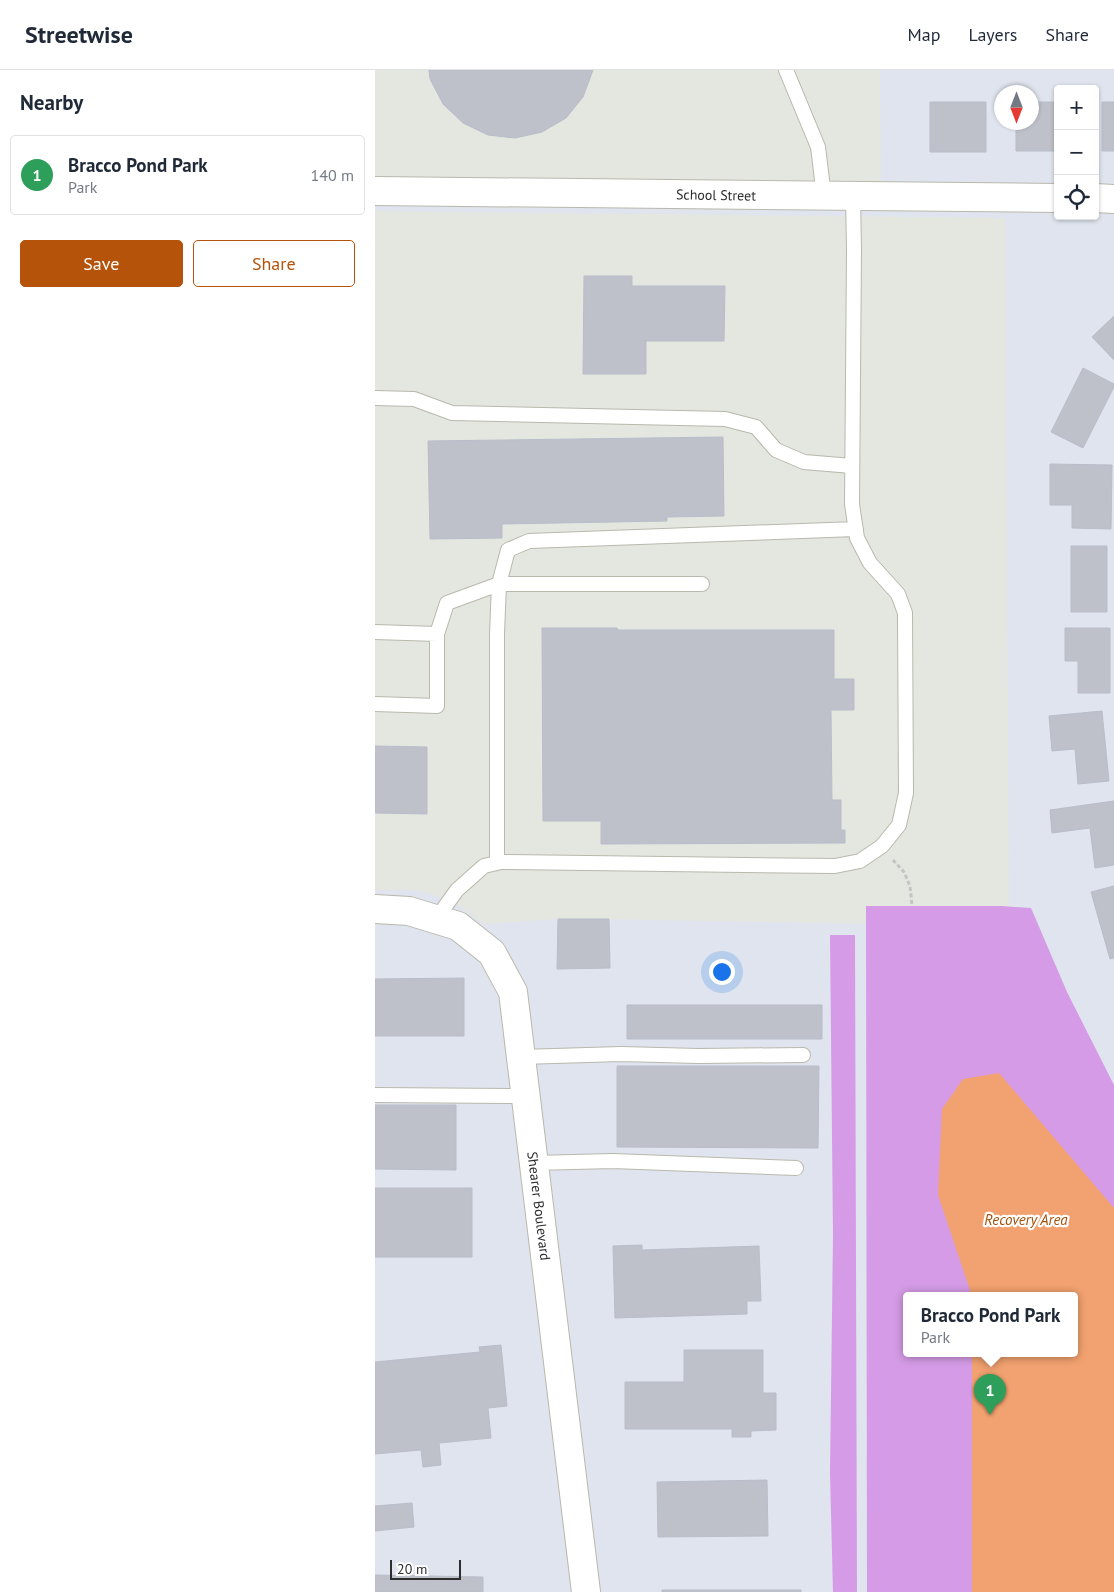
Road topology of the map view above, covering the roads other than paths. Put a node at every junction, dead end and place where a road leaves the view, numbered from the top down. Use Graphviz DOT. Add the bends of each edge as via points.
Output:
graph roads {
  1 [pos="786,70"];
  2 [pos="375,191"];
  3 [pos="824,196"];
  4 [pos="853,196"];
  5 [pos="1054,198"];
  6 [pos="1099,198"];
  7 [pos="1114,198"];
  8 [pos="375,398"];
  9 [pos="852,466"];
  10 [pos="855,529"];
  11 [pos="499,584"];
  12 [pos="702,584"];
  13 [pos="375,632"];
  14 [pos="437,634"];
  15 [pos="375,704"];
  16 [pos="497,863"];
  17 [pos="375,909"];
  18 [pos="436,919"];
  19 [pos="803,1055"];
  20 [pos="521,1057"];
  21 [pos="375,1095"];
  22 [pos="525,1096"];
  23 [pos="534,1163"];
  24 [pos="796,1168"];
  25 [pos="586,1592"];
  1 -- 3 [label="lane" via="817,148"];
  2 -- 3 [label="street, School Street"];
  3 -- 4 [label="street, School Street"];
  4 -- 5 [label="street, School Street"];
  4 -- 9 [label="lane"];
  6 -- 7 [label="street"];
  8 -- 9 [label="lane" via="414,400 452,413 725,419 755,426 776,450 804,462"];
  9 -- 10 [label="lane"];
  10 -- 11 [label="lane" via="529,541 508,550"];
  10 -- 16 [label="lane" via="870,563 898,594 905,613 906,793 899,825 882,846 861,861 835,866"];
  11 -- 12 [label="lane"];
  11 -- 14 [label="lane" via="447,602"];
  11 -- 16 [label="lane"];
  13 -- 14 [label="lane"];
  14 -- 15 [label="lane" via="437,706"];
  16 -- 18 [label="lane" via="484,866 457,890"];
  17 -- 18 [label="street, Shearer Boulevard" via="409,911"];
  18 -- 20 [label="street, Shearer Boulevard" via="458,926 492,953 513,992"];
  19 -- 20 [label="lane"];
  20 -- 22 [label="street, Shearer Boulevard"];
  21 -- 22 [label="lane"];
  22 -- 23 [label="street, Shearer Boulevard"];
  23 -- 24 [label="lane" via="613,1161"];
  23 -- 25 [label="street, Shearer Boulevard"];
}
